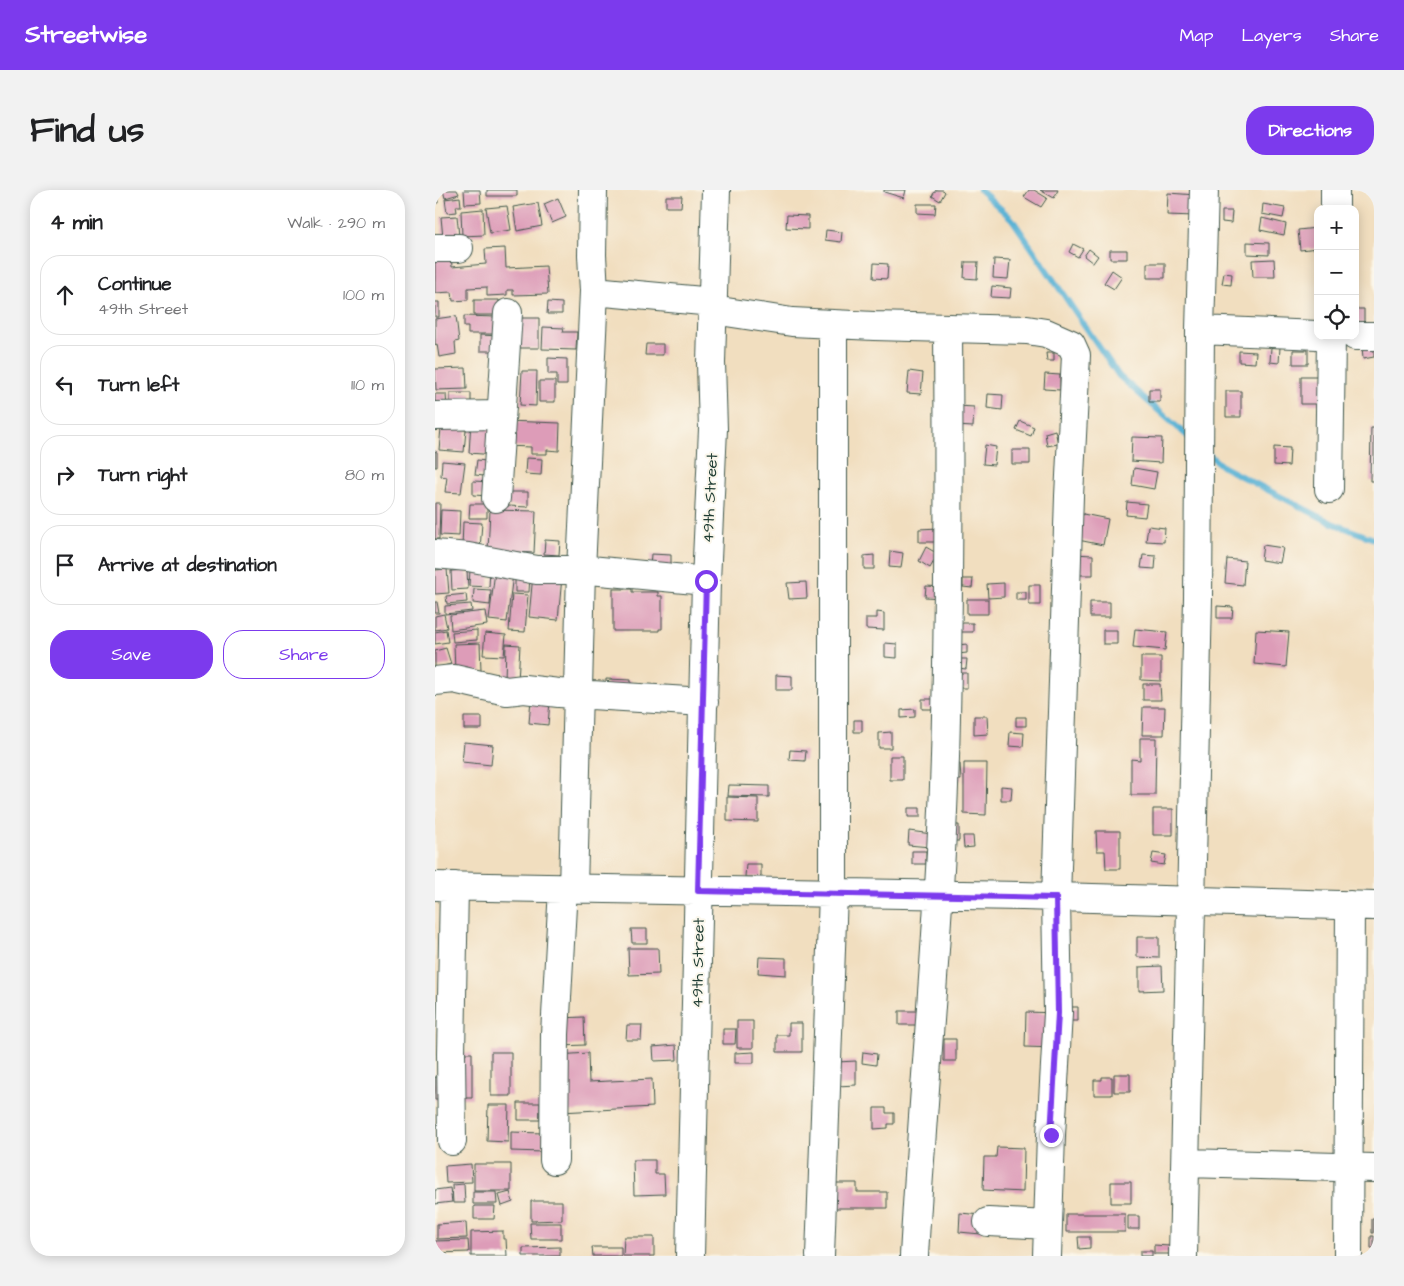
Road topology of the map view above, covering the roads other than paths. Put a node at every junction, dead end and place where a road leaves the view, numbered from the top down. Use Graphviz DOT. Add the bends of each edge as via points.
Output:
graph roads {
  1 [pos="593,190"];
  2 [pos="716,190"];
  3 [pos="1204,190"];
  4 [pos="1335,190"];
  5 [pos="1335,205"];
  6 [pos="594,291"];
  7 [pos="713,306"];
  8 [pos="508,313"];
  9 [pos="833,324"];
  10 [pos="948,328"];
  11 [pos="1200,330"];
  12 [pos="1314,335"];
  13 [pos="1359,336"];
  14 [pos="1374,336"];
  15 [pos="1331,340"];
  16 [pos="501,414"];
  17 [pos="435,416"];
  18 [pos="1329,489"];
  19 [pos="496,498"];
  20 [pos="435,554"];
  21 [pos="581,570"];
  22 [pos="706,581"];
  23 [pos="435,681"];
  24 [pos="578,694"];
  25 [pos="704,702"];
  26 [pos="444,886"];
  27 [pos="568,888"];
  28 [pos="698,891"];
  29 [pos="833,893"];
  30 [pos="938,895"];
  31 [pos="1056,898"];
  32 [pos="1192,901"];
  33 [pos="1362,906"];
  34 [pos="452,1141"];
  35 [pos="554,1160"];
  36 [pos="1186,1163"];
  37 [pos="1361,1168"];
  38 [pos="988,1222"];
  39 [pos="1048,1225"];
  40 [pos="690,1256"];
  41 [pos="820,1256"];
  42 [pos="914,1256"];
  43 [pos="1047,1256"];
  44 [pos="1183,1256"];
  45 [pos="1348,1256"];
  1 -- 6 [label="street"];
  2 -- 7 [label="street, 49th Street"];
  3 -- 11 [label="street"];
  4 -- 5 [label="street"];
  6 -- 7 [label="street"];
  6 -- 21 [label="street"];
  7 -- 9 [label="street" via="792,322"];
  7 -- 22 [label="street, 49th Street" via="713,429"];
  8 -- 16 [label="street"];
  9 -- 10 [label="street"];
  9 -- 29 [label="street"];
  10 -- 30 [label="street" via="945,759"];
  10 -- 31 [label="street" via="1046,333 1071,344 1076,355"];
  11 -- 12 [label="street"];
  11 -- 32 [label="street"];
  13 -- 14 [label="street"];
  15 -- 18 [label="street"];
  16 -- 17 [label="street"];
  16 -- 19 [label="street"];
  20 -- 21 [label="street" via="537,570"];
  21 -- 22 [label="street"];
  21 -- 24 [label="street"];
  22 -- 25 [label="street, 49th Street"];
  23 -- 24 [label="street" via="454,679 507,692 524,689"];
  24 -- 25 [label="street"];
  24 -- 27 [label="street"];
  25 -- 28 [label="street, 49th Street"];
  26 -- 27 [label="street"];
  26 -- 34 [label="street"];
  27 -- 28 [label="street"];
  27 -- 35 [label="street" via="555,1034"];
  28 -- 29 [label="street"];
  28 -- 40 [label="street, 49th Street"];
  29 -- 30 [label="street"];
  29 -- 41 [label="street"];
  30 -- 31 [label="street"];
  30 -- 42 [label="street"];
  31 -- 32 [label="street"];
  31 -- 39 [label="street" via="1058,1013"];
  32 -- 33 [label="street"];
  32 -- 36 [label="street"];
  33 -- 37 [label="street"];
  36 -- 37 [label="street"];
  36 -- 44 [label="street"];
  37 -- 45 [label="street"];
  38 -- 39 [label="street"];
  39 -- 43 [label="street"];
}
